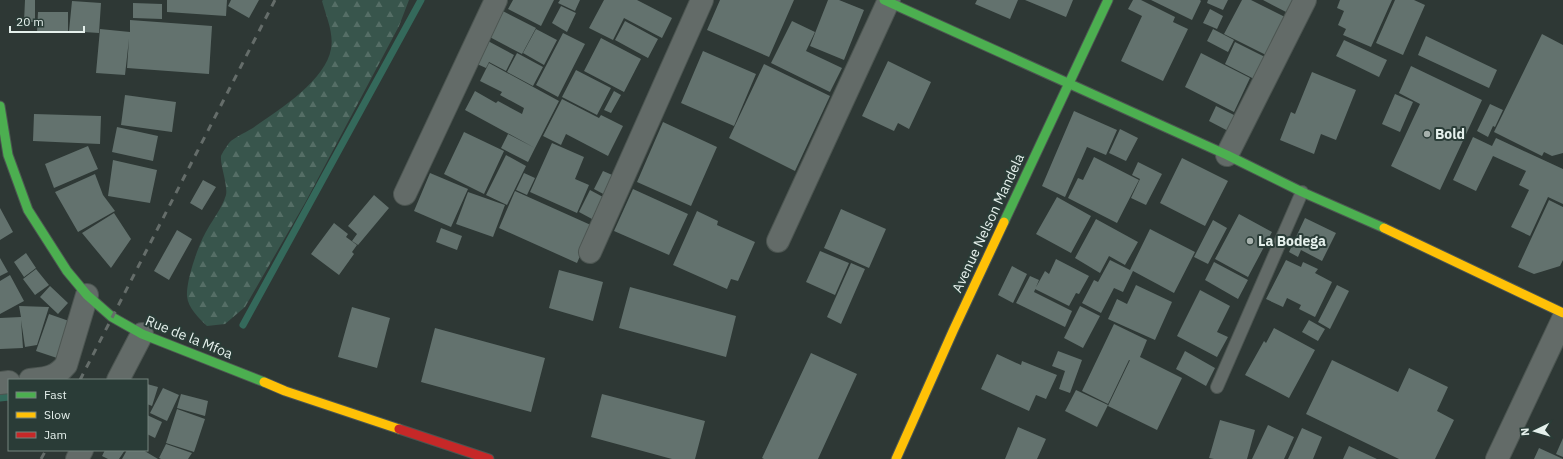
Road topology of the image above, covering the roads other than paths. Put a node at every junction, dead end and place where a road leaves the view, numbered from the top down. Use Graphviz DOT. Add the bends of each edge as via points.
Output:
graph roads {
  1 [pos="496,0"];
  2 [pos="702,0"];
  3 [pos="1108,0"];
  4 [pos="1305,0"];
  5 [pos="887,1"];
  6 [pos="1069,83"];
  7 [pos="0,106"];
  8 [pos="1227,155"];
  9 [pos="1302,192"];
  10 [pos="405,194"];
  11 [pos="778,241"];
  12 [pos="590,252"];
  13 [pos="87,295"];
  14 [pos="1563,313"];
  15 [pos="1563,319"];
  16 [pos="142,334"];
  17 [pos="39,379"];
  18 [pos="119,379"];
  19 [pos="1217,387"];
  20 [pos="489,459"];
  21 [pos="896,459"];
  22 [pos="1497,459"];
  1 -- 10 [label="street"];
  2 -- 12 [label="street"];
  3 -- 6 [label="street, Avenue Nelson Mandela"];
  4 -- 8 [label="street"];
  5 -- 6 [label="street"];
  5 -- 11 [label="street"];
  6 -- 8 [label="street"];
  6 -- 21 [label="street, Avenue Nelson Mandela"];
  7 -- 13 [label="street, Rue de la Mfoa" via="8,155 28,210 67,271"];
  8 -- 9 [label="street"];
  9 -- 14 [label="street"];
  9 -- 19 [label="lane"];
  13 -- 16 [label="street, Rue de la Mfoa" via="112,317"];
  13 -- 17 [label="street" via="66,365 59,373"];
  15 -- 22 [label="street"];
  16 -- 18 [label="street"];
  16 -- 20 [label="street, Rue de la Mfoa" via="285,391"];
}
